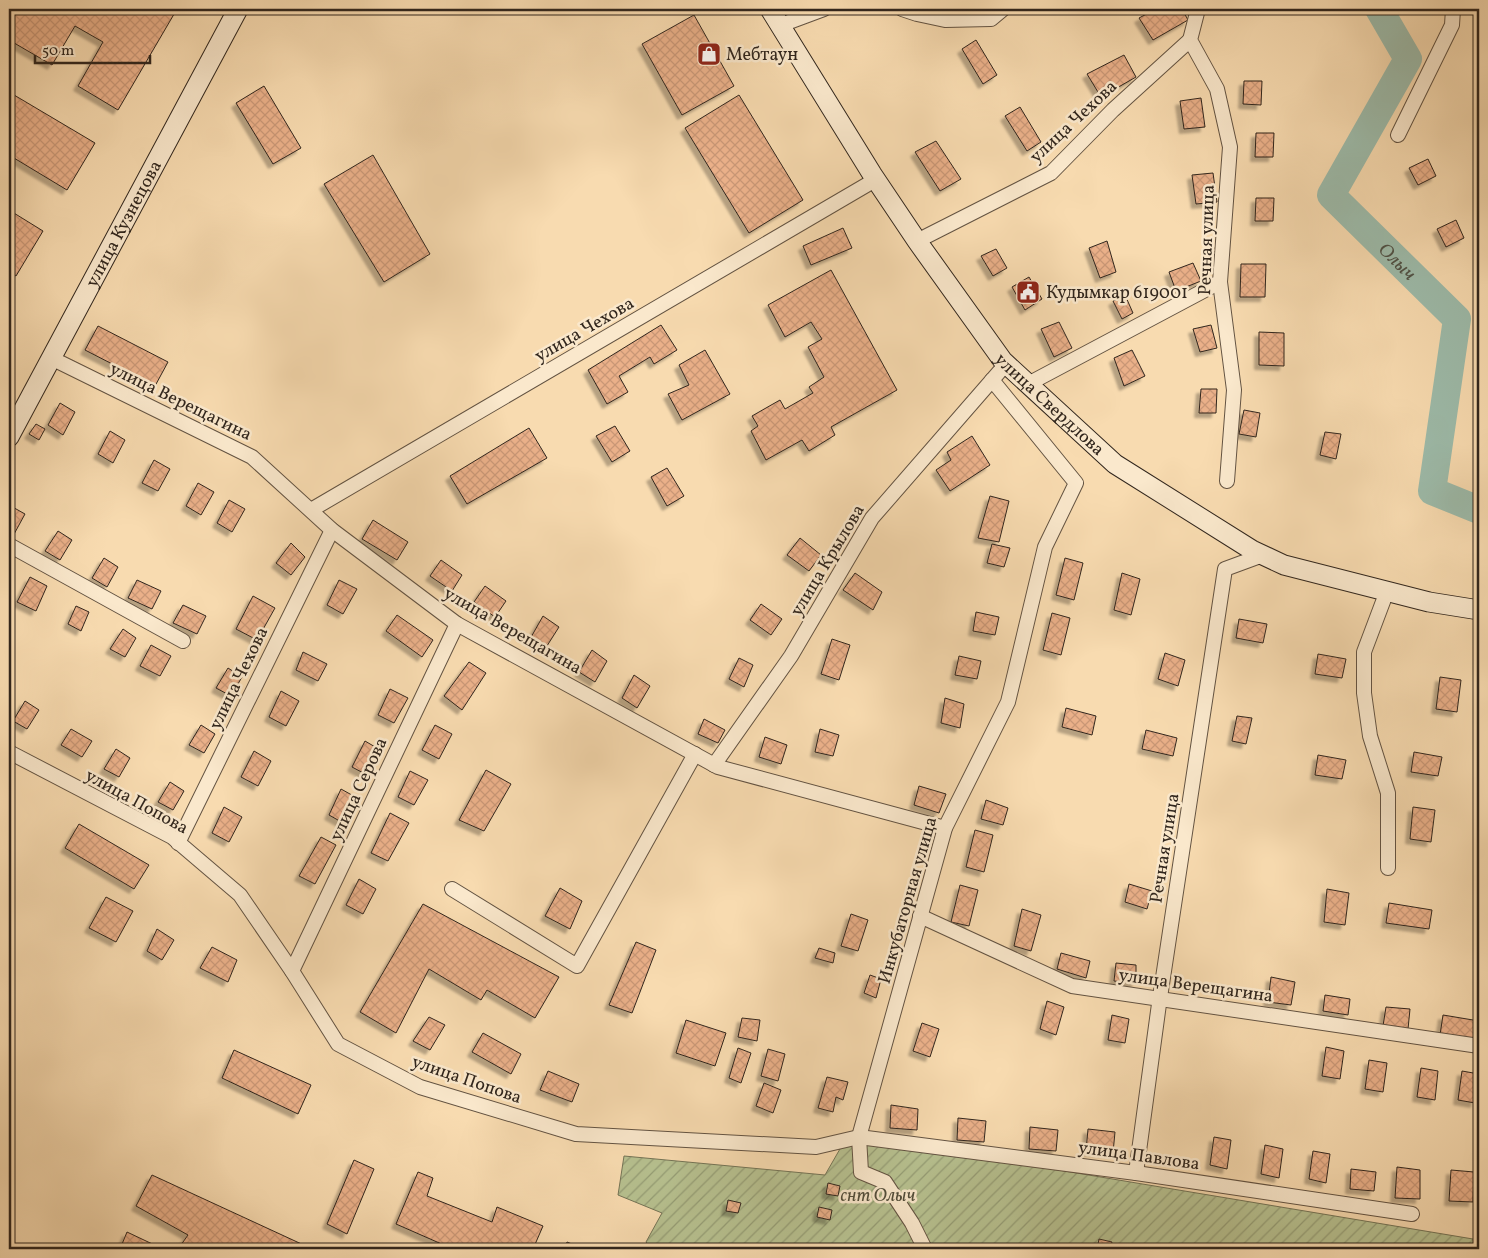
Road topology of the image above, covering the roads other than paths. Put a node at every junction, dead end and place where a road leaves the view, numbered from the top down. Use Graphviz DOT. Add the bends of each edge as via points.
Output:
graph roads {
  1 [pos="238,9"];
  2 [pos="770,9"];
  3 [pos="824,9"];
  4 [pos="902,9"];
  5 [pos="1004,9"];
  6 [pos="1198,9"];
  7 [pos="1453,9"];
  8 [pos="781,25"];
  9 [pos="1190,40"];
  10 [pos="1398,135"];
  11 [pos="876,180"];
  12 [pos="917,241"];
  13 [pos="1220,282"];
  14 [pos="51,358"];
  15 [pos="1006,364"];
  16 [pos="992,380"];
  17 [pos="1028,384"];
  18 [pos="9,437"];
  19 [pos="1227,481"];
  20 [pos="311,510"];
  21 [pos="332,530"];
  22 [pos="9,545"];
  23 [pos="1263,555"];
  24 [pos="1387,591"];
  25 [pos="1479,610"];
  26 [pos="457,624"];
  27 [pos="183,641"];
  28 [pos="9,752"];
  29 [pos="695,754"];
  30 [pos="714,765"];
  31 [pos="945,828"];
  32 [pos="178,843"];
  33 [pos="1388,868"];
  34 [pos="452,889"];
  35 [pos="920,916"];
  36 [pos="292,971"];
  37 [pos="1160,999"];
  38 [pos="1479,1046"];
  39 [pos="859,1137"];
  40 [pos="1136,1173"];
  41 [pos="1412,1214"];
  42 [pos="925,1249"];
  1 -- 14 [label="main road, улица Кузнецова"];
  2 -- 8 [label="main road, улица Свердлова"];
  3 -- 8 [label="street"];
  4 -- 5 [label="street" via="945,20 991,19"];
  6 -- 9 [label="street"];
  7 -- 10 [label="street" via="1452,25"];
  8 -- 11 [label="main road, улица Свердлова"];
  9 -- 12 [label="street, улица Чехова" via="1051,172"];
  9 -- 13 [label="street, Речная улица" via="1217,89 1230,147"];
  11 -- 12 [label="main road, улица Свердлова"];
  11 -- 20 [label="street, улица Чехова"];
  12 -- 15 [label="main road, улица Свердлова"];
  13 -- 17 [label="street"];
  13 -- 19 [label="street, Речная улица" via="1234,390"];
  14 -- 18 [label="main road, улица Кузнецова"];
  14 -- 20 [label="street, улица Верещагина" via="252,457"];
  15 -- 16 [label="street, улица Крылова"];
  15 -- 17 [label="main road, улица Свердлова"];
  16 -- 30 [label="street, улица Крылова" via="872,518 791,656"];
  16 -- 31 [label="street, Инкубаторная улица" via="1076,483 1045,547 1008,702"];
  17 -- 23 [label="main road, улица Свердлова" via="1115,464"];
  20 -- 21 [label="street, улица Верещагина"];
  21 -- 26 [label="street, улица Верещагина"];
  21 -- 32 [label="street, улица Чехова"];
  22 -- 27 [label="street"];
  23 -- 24 [label="main road, улица Свердлова" via="1284,565"];
  23 -- 37 [label="street, Речная улица" via="1225,569"];
  24 -- 25 [label="main road, улица Свердлова"];
  24 -- 33 [label="street" via="1364,652 1364,693 1370,736 1388,793"];
  26 -- 29 [label="street, улица Верещагина"];
  26 -- 36 [label="street, улица Серова"];
  28 -- 32 [label="street, улица Попова"];
  29 -- 30 [label="street, улица Верещагина"];
  29 -- 34 [label="street" via="577,966"];
  30 -- 31 [label="street, улица Верещагина"];
  31 -- 35 [label="street, Инкубаторная улица"];
  32 -- 36 [label="street, улица Попова" via="240,895"];
  35 -- 37 [label="street, улица Верещагина" via="1072,986"];
  35 -- 39 [label="street, Инкубаторная улица"];
  36 -- 39 [label="street, улица Попова" via="338,1044 420,1087 576,1134 816,1147"];
  37 -- 38 [label="street, улица Верещагина"];
  37 -- 40 [label="street, Речная улица"];
  39 -- 40 [label="street, улица Павлова"];
  39 -- 42 [label="street, Инкубаторная улица" via="861,1172 885,1182"];
  40 -- 41 [label="street, улица Павлова"];
}
